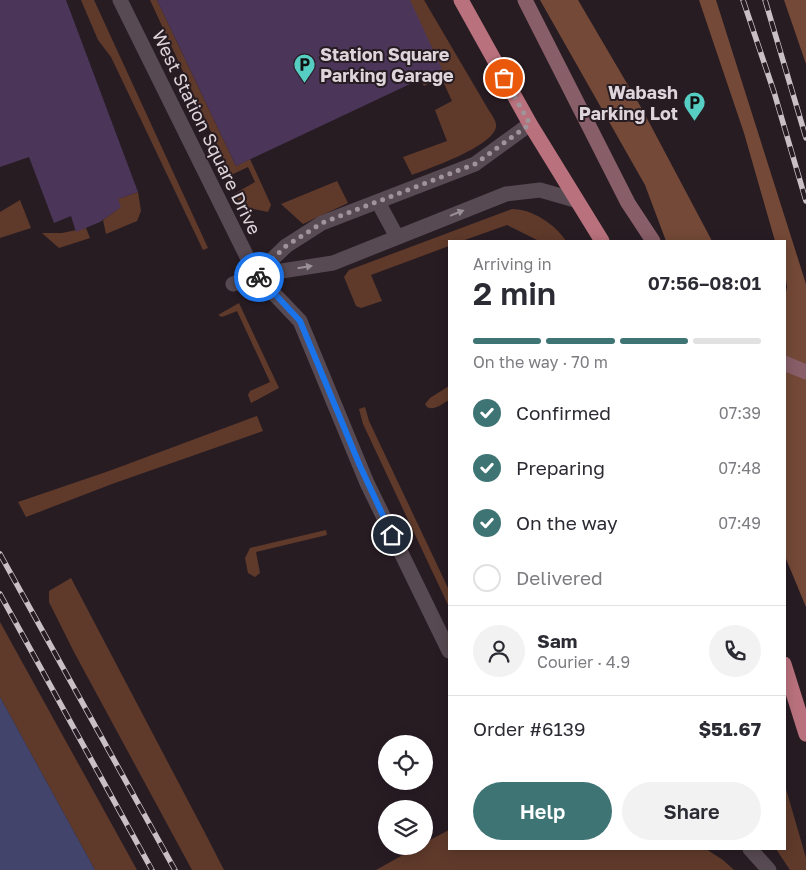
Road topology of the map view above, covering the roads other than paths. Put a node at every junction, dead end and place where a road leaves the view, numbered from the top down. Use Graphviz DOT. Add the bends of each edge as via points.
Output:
graph roads {
  1 [pos="120,0"];
  2 [pos="461,0"];
  3 [pos="525,0"];
  4 [pos="530,124"];
  5 [pos="575,200"];
  6 [pos="378,202"];
  7 [pos="397,237"];
  8 [pos="601,240"];
  9 [pos="652,240"];
  10 [pos="256,275"];
  11 [pos="233,284"];
  12 [pos="786,364"];
  13 [pos="806,372"];
  14 [pos="448,650"];
  15 [pos="786,670"];
  16 [pos="806,734"];
  17 [pos="751,850"];
  18 [pos="769,870"];
  1 -- 10 [label="street, West Station Square Drive"];
  2 -- 4 [label="main road"];
  3 -- 9 [label="street" via="628,202"];
  4 -- 5 [label="main road"];
  4 -- 6 [label="street" via="475,164"];
  7 -- 5 [label="street, one-way" via="506,194 540,190"];
  5 -- 8 [label="main road"];
  6 -- 7 [label="street"];
  6 -- 10 [label="street" via="322,223 286,246"];
  10 -- 7 [label="street, one-way" via="333,262"];
  10 -- 11 [label="street"];
  10 -- 14 [label="street, West Station Square Drive" via="300,321 367,483"];
  12 -- 13 [label="street"];
  15 -- 16 [label="main road"];
  17 -- 18 [label="street"];
}
